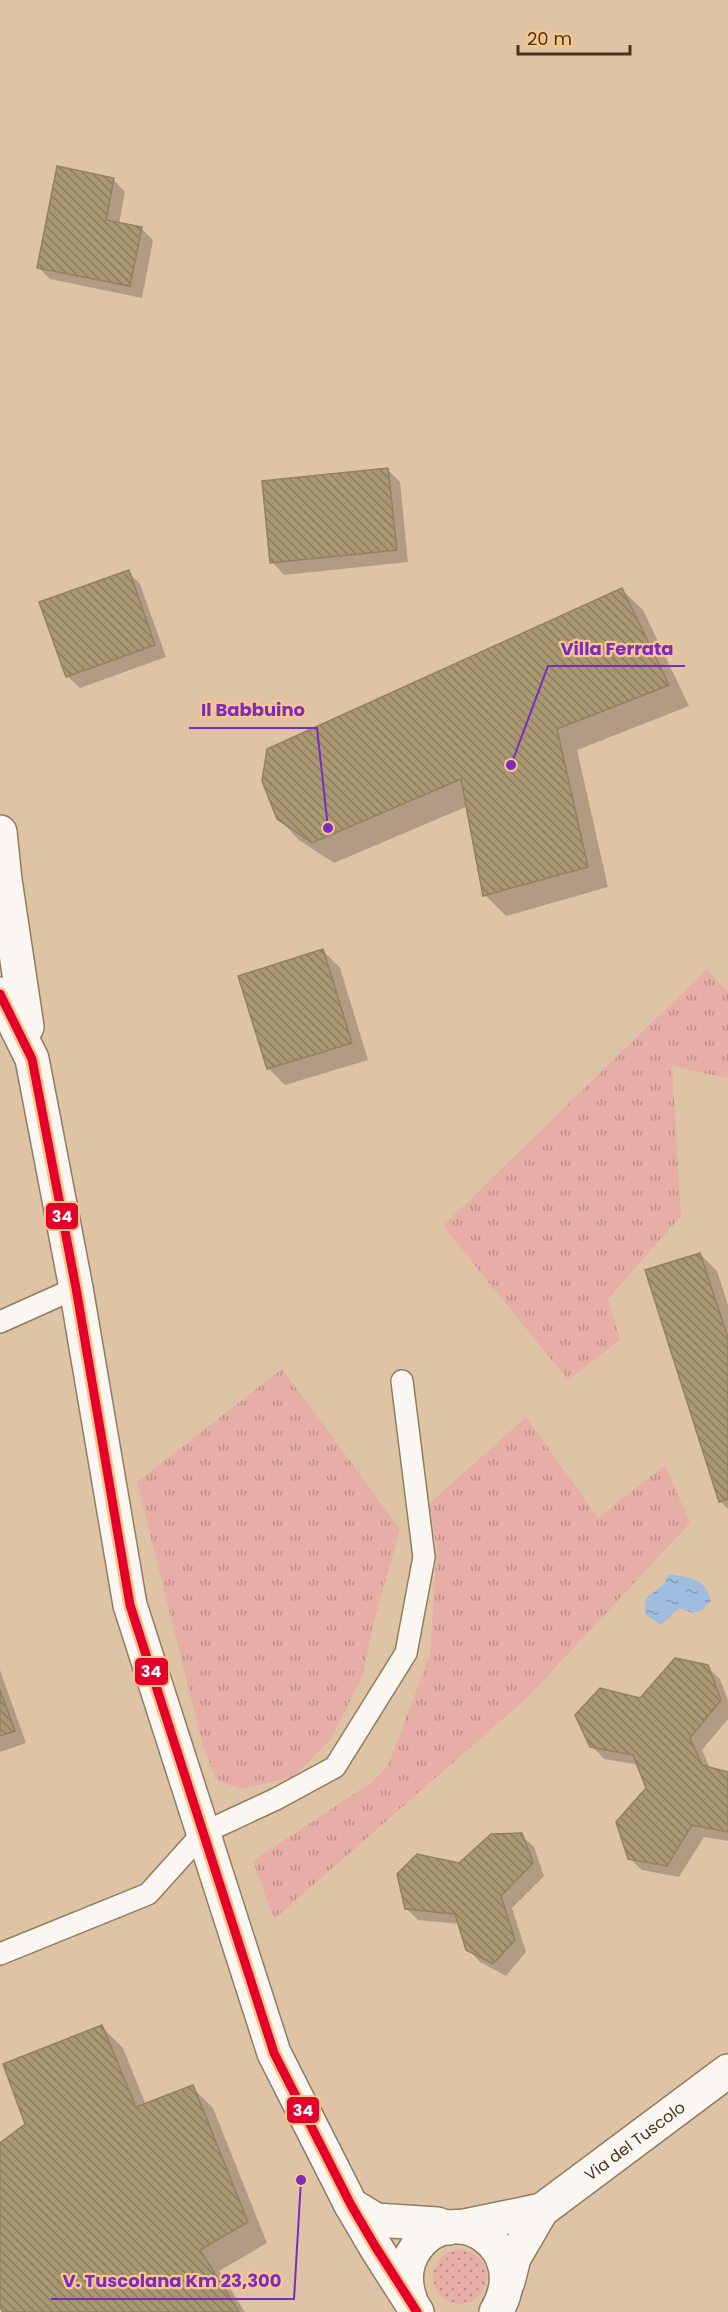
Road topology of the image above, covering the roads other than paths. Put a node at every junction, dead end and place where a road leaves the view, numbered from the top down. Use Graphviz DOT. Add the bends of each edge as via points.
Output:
graph roads {
  1 [pos="0,832"];
  2 [pos="2,882"];
  3 [pos="0,994"];
  4 [pos="32,1059"];
  5 [pos="76,1288"];
  6 [pos="0,1322"];
  7 [pos="402,1381"];
  8 [pos="203,1833"];
  9 [pos="0,1954"];
  10 [pos="728,2071"];
  11 [pos="351,2205"];
  12 [pos="542,2210"];
  13 [pos="454,2228"];
  14 [pos="502,2301"];
  15 [pos="415,2308"];
  1 -- 2 [label="main road"];
  2 -- 4 [label="main road"];
  3 -- 4 [label="main road"];
  4 -- 5 [label="main road"];
  5 -- 6 [label="lane"];
  5 -- 8 [label="main road" via="130,1605"];
  7 -- 8 [label="lane" via="424,1557 406,1653 335,1767"];
  8 -- 9 [label="lane" via="148,1894"];
  8 -- 11 [label="main road" via="274,2053"];
  10 -- 12 [label="main road, Via del Tuscolo"];
  11 -- 13 [label="main road" via="376,2220"];
  11 -- 15 [label="main road"];
  12 -- 13 [label="main road"];
  12 -- 14 [label="main road" via="514,2258"];
  13 -- 14 [label="main road" via="482,2234 501,2254 507,2268"];
  13 -- 15 [label="main road" via="432,2234 420,2242 411,2256 406,2290"];
}
